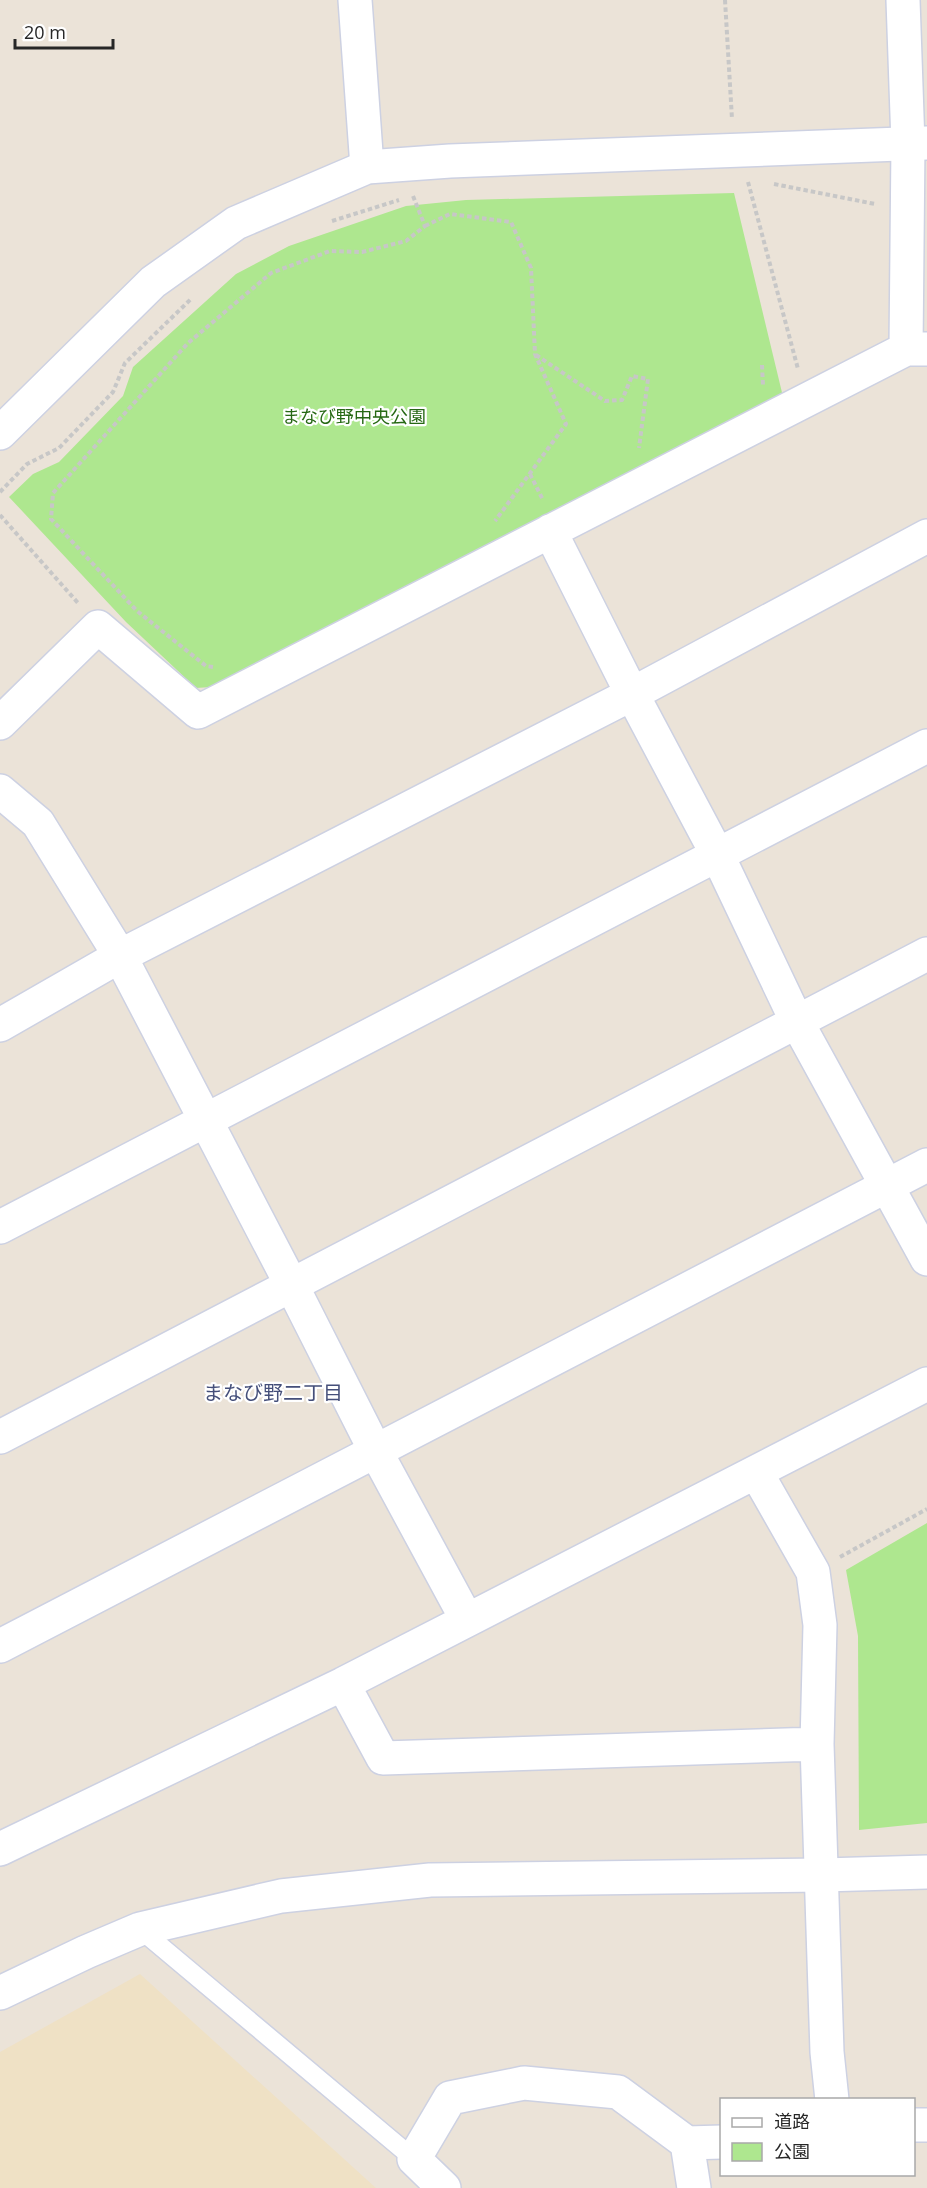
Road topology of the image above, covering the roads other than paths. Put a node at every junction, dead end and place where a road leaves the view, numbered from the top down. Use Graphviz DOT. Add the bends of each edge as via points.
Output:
graph roads {
  1 [pos="355,0"];
  2 [pos="903,0"];
  3 [pos="917,144"];
  4 [pos="368,167"];
  5 [pos="916,349"];
  6 [pos="0,433"];
  7 [pos="550,531"];
  8 [pos="927,536"];
  9 [pos="632,694"];
  10 [pos="0,723"];
  11 [pos="927,746"];
  12 [pos="0,790"];
  13 [pos="717,854"];
  14 [pos="927,954"];
  15 [pos="120,956"];
  16 [pos="797,1022"];
  17 [pos="0,1025"];
  18 [pos="205,1119"];
  19 [pos="927,1165"];
  20 [pos="887,1187"];
  21 [pos="0,1227"];
  22 [pos="927,1259"];
  23 [pos="292,1286"];
  24 [pos="927,1384"];
  25 [pos="0,1437"];
  26 [pos="375,1450"];
  27 [pos="756,1473"];
  28 [pos="467,1620"];
  29 [pos="0,1646"];
  30 [pos="343,1684"];
  31 [pos="817,1744"];
  32 [pos="0,1849"];
  33 [pos="927,1872"];
  34 [pos="823,1875"];
  35 [pos="140,1929"];
  36 [pos="0,1994"];
  37 [pos="832,2098"];
  38 [pos="720,2142"];
  39 [pos="687,2143"];
  40 [pos="414,2159"];
  41 [pos="444,2188"];
  42 [pos="694,2188"];
  1 -- 4 [label="street"];
  2 -- 3 [label="street"];
  3 -- 4 [label="street"];
  3 -- 5 [label="street" via="906,210"];
  4 -- 6 [label="street" via="236,223 153,282"];
  5 -- 7 [label="street" via="806,399"];
  7 -- 9 [label="street"];
  7 -- 10 [label="street" via="198,712 98,627"];
  8 -- 9 [label="street"];
  9 -- 13 [label="street"];
  9 -- 15 [label="street"];
  11 -- 13 [label="street"];
  12 -- 15 [label="street" via="38,823"];
  13 -- 16 [label="street"];
  13 -- 18 [label="street"];
  14 -- 16 [label="street"];
  15 -- 17 [label="street"];
  15 -- 18 [label="street"];
  16 -- 20 [label="street"];
  16 -- 23 [label="street"];
  18 -- 21 [label="street"];
  18 -- 23 [label="street"];
  19 -- 20 [label="street"];
  20 -- 22 [label="street"];
  20 -- 26 [label="street"];
  23 -- 25 [label="street"];
  23 -- 26 [label="street"];
  24 -- 27 [label="street"];
  26 -- 28 [label="street"];
  26 -- 29 [label="street"];
  27 -- 28 [label="street"];
  27 -- 31 [label="street" via="813,1572 820,1625"];
  28 -- 30 [label="street"];
  30 -- 31 [label="street" via="383,1758"];
  30 -- 32 [label="street"];
  31 -- 34 [label="street"];
  33 -- 34 [label="street"];
  34 -- 35 [label="street" via="430,1880 281,1896"];
  34 -- 37 [label="street"];
  35 -- 36 [label="street"];
  35 -- 40 [label="lane"];
  38 -- 39 [label="street"];
  39 -- 40 [label="street" via="618,2092 524,2083 450,2098"];
  39 -- 42 [label="street"];
  40 -- 41 [label="street"];
}
